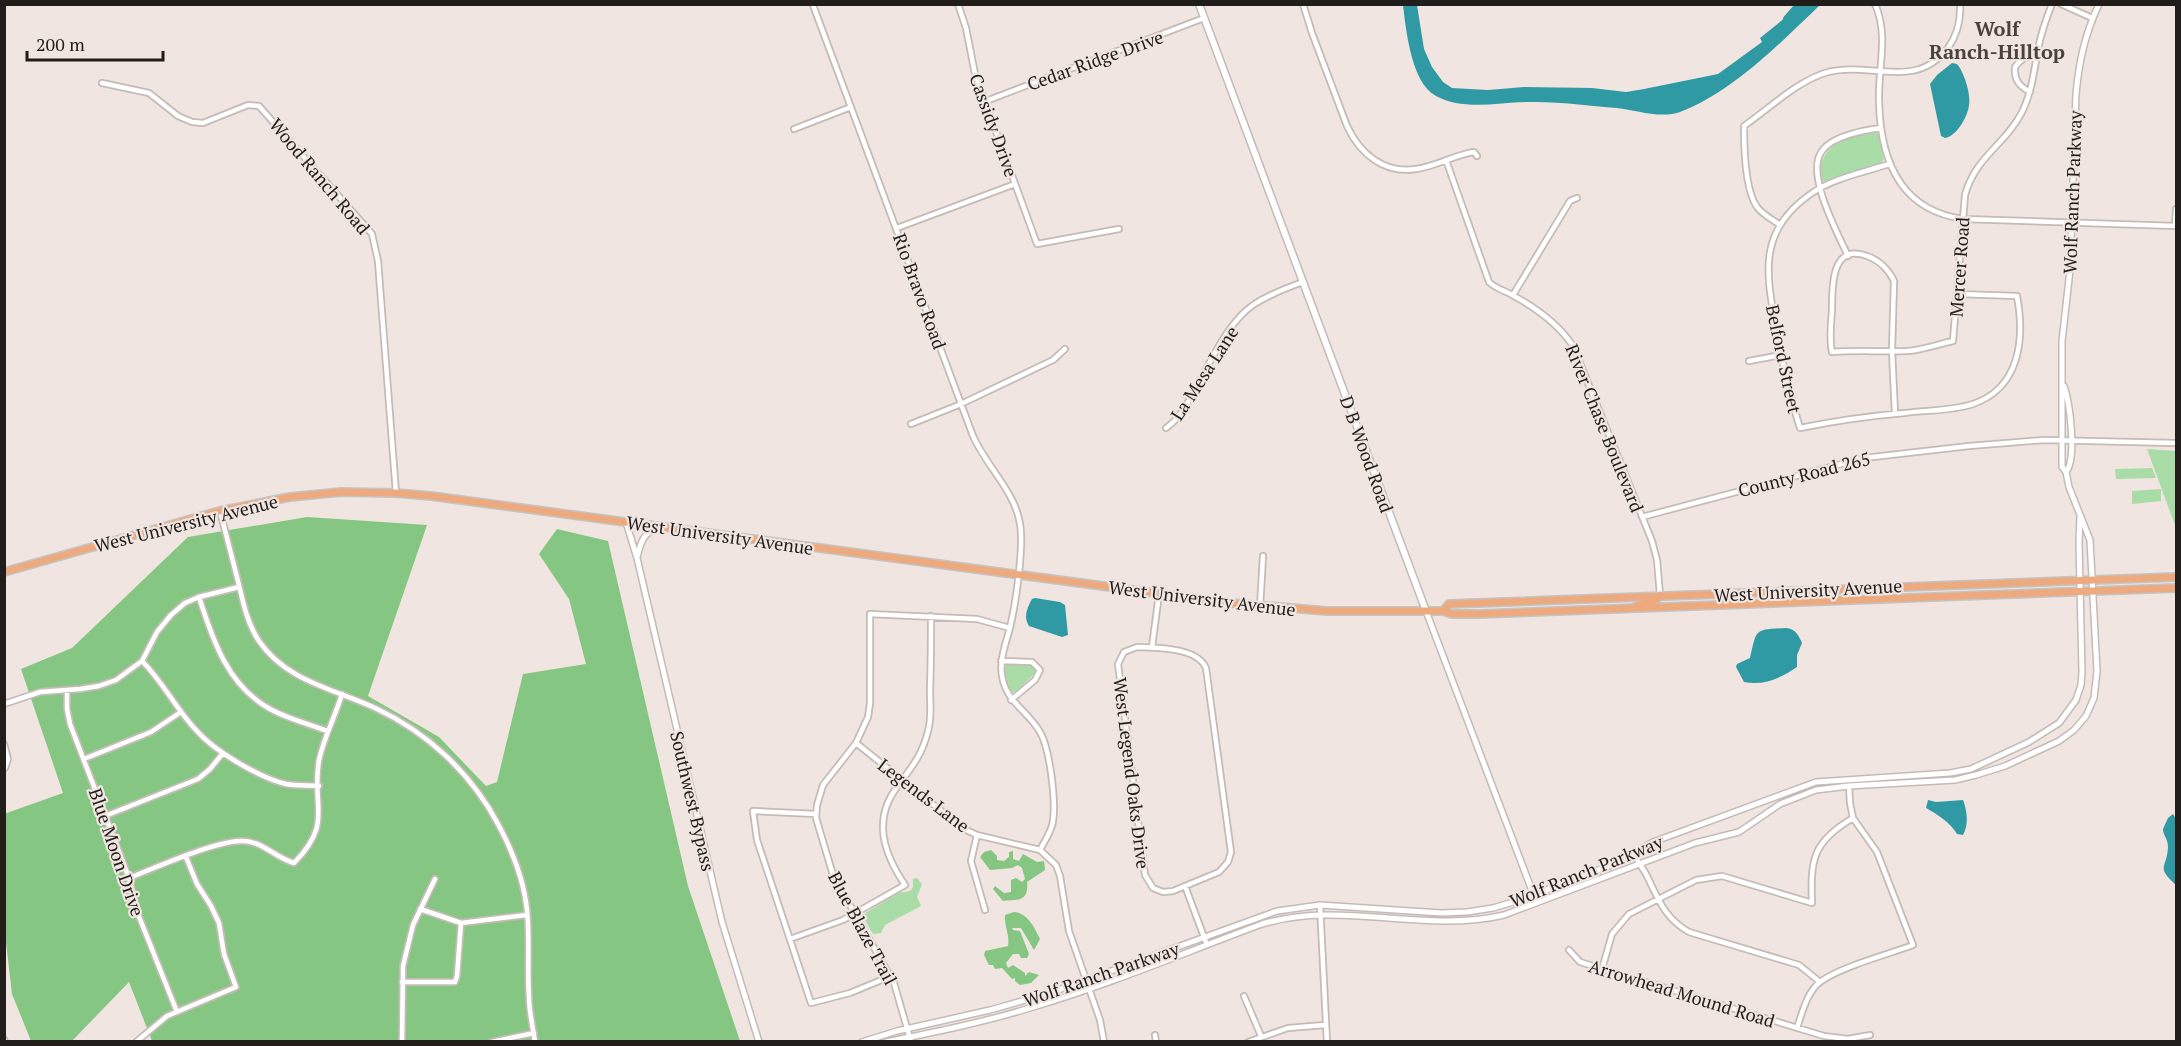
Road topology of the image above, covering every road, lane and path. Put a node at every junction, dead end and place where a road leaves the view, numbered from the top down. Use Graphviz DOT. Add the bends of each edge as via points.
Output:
graph roads {
  1 [pos="958,4"];
  2 [pos="1199,4"];
  3 [pos="1303,4"];
  4 [pos="1875,4"];
  5 [pos="1960,4"];
  6 [pos="2052,4"];
  7 [pos="2061,4"];
  8 [pos="2099,4"];
  9 [pos="813,5"];
  10 [pos="1204,18"];
  11 [pos="2092,18"];
  12 [pos="2037,56"];
  13 [pos="1881,72"];
  14 [pos="102,83"];
  15 [pos="2030,92"];
  16 [pos="986,101"];
  17 [pos="851,107"];
  18 [pos="1881,128"];
  19 [pos="794,129"];
  20 [pos="1477,156"];
  21 [pos="1446,160"];
  22 [pos="1890,164"];
  23 [pos="1015,184"];
  24 [pos="1821,188"];
  25 [pos="1576,198"];
  26 [pos="2176,209"];
  27 [pos="1963,219"];
  28 [pos="2072,223"];
  29 [pos="1780,225"];
  30 [pos="2176,226"];
  31 [pos="897,228"];
  32 [pos="1119,229"];
  33 [pos="1848,255"];
  34 [pos="1303,282"];
  35 [pos="1958,294"];
  36 [pos="1513,295"];
  37 [pos="1065,349"];
  38 [pos="1892,351"];
  39 [pos="1781,355"];
  40 [pos="1749,361"];
  41 [pos="2063,383"];
  42 [pos="962,404"];
  43 [pos="1895,414"];
  44 [pos="911,424"];
  45 [pos="1166,428"];
  46 [pos="2062,440"];
  47 [pos="2070,441"];
  48 [pos="2176,443"];
  49 [pos="2066,472"];
  50 [pos="396,493"];
  51 [pos="220,511"];
  52 [pos="2080,516"];
  53 [pos="1642,517"];
  54 [pos="626,522"];
  55 [pos="662,526"];
  56 [pos="1263,556"];
  57 [pos="637,558"];
  58 [pos="4,572"];
  59 [pos="1017,575"];
  60 [pos="2176,577"];
  61 [pos="2080,580"];
  62 [pos="2093,580"];
  63 [pos="239,587"];
  64 [pos="2176,588"];
  65 [pos="2094,591"];
  66 [pos="2080,592"];
  67 [pos="1159,594"];
  68 [pos="1660,595"];
  69 [pos="1727,595"];
  70 [pos="199,597"];
  71 [pos="1693,606"];
  72 [pos="1260,607"];
  73 [pos="1625,609"];
  74 [pos="1426,611"];
  75 [pos="1443,611"];
  76 [pos="931,616"];
  77 [pos="1010,628"];
  78 [pos="1152,648"];
  79 [pos="2082,654"];
  80 [pos="2096,654"];
  81 [pos="142,661"];
  82 [pos="1001,662"];
  83 [pos="67,690"];
  84 [pos="342,694"];
  85 [pos="1011,700"];
  86 [pos="4,704"];
  87 [pos="181,712"];
  88 [pos="327,731"];
  89 [pos="856,743"];
  90 [pos="4,744"];
  91 [pos="223,753"];
  92 [pos="2001,756"];
  93 [pos="84,759"];
  94 [pos="2005,766"];
  95 [pos="5,768"];
  96 [pos="1848,779"];
  97 [pos="903,780"];
  98 [pos="318,786"];
  99 [pos="1849,786"];
  100 [pos="816,814"];
  101 [pos="105,816"];
  102 [pos="1853,818"];
  103 [pos="977,835"];
  104 [pos="1040,850"];
  105 [pos="1634,853"];
  106 [pos="186,857"];
  107 [pos="1638,863"];
  108 [pos="129,878"];
  109 [pos="435,879"];
  110 [pos="1185,886"];
  111 [pos="1534,895"];
  112 [pos="1657,900"];
  113 [pos="1537,903"];
  114 [pos="1320,905"];
  115 [pos="420,909"];
  116 [pos="985,910"];
  117 [pos="855,913"];
  118 [pos="1320,914"];
  119 [pos="527,915"];
  120 [pos="461,923"];
  121 [pos="1204,937"];
  122 [pos="790,939"];
  123 [pos="1207,945"];
  124 [pos="1569,950"];
  125 [pos="1602,969"];
  126 [pos="891,976"];
  127 [pos="1087,981"];
  128 [pos="402,982"];
  129 [pos="1820,982"];
  130 [pos="1089,989"];
  131 [pos="1244,996"];
  132 [pos="177,1012"];
  133 [pos="1325,1025"];
  134 [pos="907,1028"];
  135 [pos="1797,1028"];
  136 [pos="534,1033"];
  137 [pos="1870,1035"];
  138 [pos="1261,1036"];
  139 [pos="910,1039"];
  140 [pos="136,1041"];
  141 [pos="402,1041"];
  142 [pos="492,1041"];
  143 [pos="535,1041"];
  144 [pos="759,1041"];
  145 [pos="862,1041"];
  146 [pos="886,1041"];
  147 [pos="1104,1041"];
  148 [pos="1248,1041"];
  149 [pos="1327,1041"];
  1 -- 16 [label="street, Cassidy Drive"];
  2 -- 10 [label="main road, D B Wood Road"];
  3 -- 21 [label="street" via="1347,126 1364,152 1378,162 1401,169 1417,169"];
  4 -- 13 [label="street" via="1883,28"];
  5 -- 13 [label="street" via="1959,26 1941,56 1922,68"];
  6 -- 12 [label="street, Mercer Road"];
  7 -- 11 [label="street"];
  8 -- 11 [label="street, Wolf Ranch Parkway"];
  9 -- 17 [label="street, Rio Bravo Road"];
  10 -- 16 [label="street, Cedar Ridge Drive"];
  10 -- 34 [label="main road, D B Wood Road"];
  11 -- 28 [label="street, Wolf Ranch Parkway" via="2078,65"];
  12 -- 15 [label="street, Mercer Road"];
  12 -- 15 [label="street" via="2027,56 2015,67 2016,81"];
  13 -- 18 [label="street"];
  13 -- 29 [label="street" via="1852,69 1827,73 1805,82 1744,126 1752,195 1760,210"];
  14 -- 50 [label="street, Wood Ranch Road" via="149,93 192,122 203,123 248,105 260,106 372,234 378,261"];
  15 -- 27 [label="street, Mercer Road" via="2013,126 1976,168 1965,195"];
  16 -- 23 [label="street, Cassidy Drive"];
  17 -- 19 [label="street"];
  17 -- 31 [label="street, Rio Bravo Road"];
  18 -- 22 [label="street"];
  18 -- 24 [label="street" via="1859,132 1822,150 1816,168"];
  20 -- 21 [label="street" via="1474,152"];
  21 -- 36 [label="street, River Chase Boulevard" via="1485,273 1492,285"];
  22 -- 24 [label="street, Belford Street"];
  22 -- 27 [label="street" via="1896,178 1916,201 1942,215"];
  23 -- 31 [label="street"];
  23 -- 32 [label="street, Cassidy Drive" via="1037,244"];
  24 -- 29 [label="street, Belford Street" via="1799,203"];
  24 -- 33 [label="street"];
  25 -- 36 [label="street" via="1570,201"];
  26 -- 30 [label="street"];
  27 -- 28 [label="street"];
  27 -- 35 [label="street, Mercer Road"];
  28 -- 30 [label="street"];
  28 -- 41 [label="street, Wolf Ranch Parkway" via="2062,341"];
  29 -- 39 [label="street, Belford Street" via="1769,256 1767,282"];
  31 -- 42 [label="street, Rio Bravo Road"];
  33 -- 38 [label="street" via="1865,255 1891,273 1895,285"];
  33 -- 38 [label="street, Mercer Road" via="1834,274 1832,352"];
  34 -- 45 [label="street, La Mesa Lane" via="1253,305 1238,320 1179,418"];
  34 -- 74 [label="main road, D B Wood Road"];
  35 -- 38 [label="street, Mercer Road" via="1953,341"];
  35 -- 43 [label="street, Belford Street" via="2017,296 2019,354 2008,379 1987,398 1962,407"];
  36 -- 53 [label="street, River Chase Boulevard" via="1558,328 1573,346"];
  37 -- 42 [label="street" via="1053,360"];
  38 -- 43 [label="street"];
  39 -- 40 [label="street"];
  39 -- 43 [label="street, Belford Street" via="1800,428"];
  41 -- 46 [label="street, Wolf Ranch Parkway"];
  41 -- 47 [label="street, Wolf Ranch Parkway" via="2069,407"];
  42 -- 44 [label="street"];
  42 -- 59 [label="street, Rio Bravo Road" via="978,447 1017,514 1021,542"];
  46 -- 47 [label="street, County Road 265"];
  46 -- 49 [label="street, Wolf Ranch Parkway" via="2062,467"];
  46 -- 53 [label="street, County Road 265" via="1969,446 1848,461"];
  47 -- 48 [label="street, County Road 265"];
  47 -- 49 [label="street, Wolf Ranch Parkway" via="2071,466"];
  49 -- 52 [label="street, Wolf Ranch Parkway"];
  50 -- 51 [label="main road, West University Avenue" via="300,496"];
  50 -- 54 [label="main road, West University Avenue"];
  51 -- 58 [label="main road, West University Avenue"];
  51 -- 63 [label="street"];
  52 -- 61 [label="street, Wolf Ranch Parkway"];
  52 -- 62 [label="street, Wolf Ranch Parkway" via="2090,540"];
  53 -- 68 [label="street, River Chase Boulevard" via="1657,560"];
  54 -- 55 [label="main road, West University Avenue"];
  54 -- 57 [label="street, Southwest Bypass"];
  55 -- 57 [label="street" via="646,533"];
  55 -- 59 [label="main road, West University Avenue"];
  56 -- 72 [label="street"];
  57 -- 144 [label="street, Southwest Bypass" via="722,922"];
  59 -- 67 [label="main road, West University Avenue"];
  59 -- 77 [label="street, Rio Bravo Road"];
  60 -- 62 [label="main road, West University Avenue"];
  61 -- 62 [label="main road, West University Avenue"];
  61 -- 66 [label="street, Wolf Ranch Parkway"];
  61 -- 69 [label="main road, West University Avenue"];
  62 -- 65 [label="street, Wolf Ranch Parkway"];
  63 -- 70 [label="street"];
  63 -- 84 [label="street" via="251,628 271,656 297,676"];
  64 -- 65 [label="main road, West University Avenue"];
  65 -- 66 [label="main road, West University Avenue"];
  65 -- 80 [label="street, Wolf Ranch Parkway"];
  66 -- 71 [label="main road, West University Avenue"];
  66 -- 79 [label="street, Wolf Ranch Parkway"];
  67 -- 72 [label="main road, West University Avenue"];
  67 -- 78 [label="street"];
  68 -- 69 [label="main road, West University Avenue"];
  68 -- 73 [label="main road" via="1656,600"];
  68 -- 75 [label="main road, West University Avenue" via="1449,604"];
  69 -- 71 [label="main road" via="1703,599"];
  70 -- 81 [label="street" via="171,615"];
  70 -- 88 [label="street" via="225,664 251,696 271,710"];
  71 -- 73 [label="main road, West University Avenue"];
  72 -- 74 [label="main road, West University Avenue"];
  73 -- 75 [label="main road, West University Avenue" via="1478,614"];
  74 -- 75 [label="main road, West University Avenue"];
  74 -- 111 [label="street, D B Wood Road"];
  76 -- 77 [label="street" via="977,618"];
  76 -- 89 [label="street, Blue Blaze Trail" via="870,614 870,710"];
  76 -- 97 [label="street" via="929,728 918,760"];
  77 -- 82 [label="street, Rio Bravo Road"];
  78 -- 110 [label="street, West Legend Oaks Drive" via="1129,649 1118,663 1145,874 1149,884 1158,890 1168,892"];
  78 -- 110 [label="street" via="1196,656 1207,671 1231,852 1219,872"];
  79 -- 80 [label="street"];
  79 -- 92 [label="street, Wolf Ranch Parkway" via="2080,689 2067,714 2048,731"];
  80 -- 94 [label="street, Wolf Ranch Parkway" via="2095,692 2078,727 2059,741"];
  81 -- 83 [label="street" via="116,680"];
  81 -- 87 [label="street"];
  82 -- 85 [label="street" via="1002,679"];
  82 -- 85 [label="street" via="1032,662 1040,670 1035,680"];
  83 -- 86 [label="street" via="40,692"];
  83 -- 93 [label="street, Blue Moon Drive" via="70,724"];
  84 -- 88 [label="street"];
  84 -- 119 [label="street" via="405,724 459,768 499,825 521,879"];
  85 -- 104 [label="street" via="1040,732 1048,752 1053,818"];
  87 -- 91 [label="street" via="196,731"];
  87 -- 93 [label="street" via="151,732"];
  88 -- 98 [label="street"];
  89 -- 97 [label="street, Legends Lane"];
  89 -- 100 [label="street, Blue Blaze Trail" via="823,785"];
  90 -- 95 [label="street" via="8,759"];
  91 -- 98 [label="street" via="268,779"];
  91 -- 101 [label="street" via="198,779"];
  92 -- 94 [label="street"];
  92 -- 96 [label="street, Wolf Ranch Parkway" via="1956,772"];
  93 -- 101 [label="street, Blue Moon Drive"];
  94 -- 99 [label="street, Wolf Ranch Parkway" via="1954,780"];
  96 -- 99 [label="street"];
  96 -- 105 [label="street, Wolf Ranch Parkway" via="1811,784 1653,842"];
  97 -- 103 [label="street, Legends Lane" via="954,822"];
  97 -- 117 [label="street" via="889,800 882,838 905,885"];
  98 -- 106 [label="street" via="318,827 308,848 294,863 244,841 227,841"];
  99 -- 102 [label="street"];
  99 -- 107 [label="street, Wolf Ranch Parkway" via="1812,792 1777,806 1739,832"];
  100 -- 117 [label="street, Blue Blaze Trail" via="833,875"];
  100 -- 122 [label="street" via="753,811 757,840"];
  101 -- 108 [label="street, Blue Moon Drive"];
  102 -- 112 [label="street" via="1822,841 1814,858 1812,903 1722,876 1696,880"];
  102 -- 129 [label="street" via="1877,852 1913,945"];
  103 -- 104 [label="street, Legends Lane"];
  103 -- 116 [label="street" via="971,861"];
  104 -- 127 [label="street" via="1052,860 1060,876 1069,931"];
  105 -- 107 [label="street"];
  105 -- 111 [label="street, Wolf Ranch Parkway"];
  106 -- 108 [label="street"];
  106 -- 132 [label="street" via="219,924 236,987"];
  107 -- 112 [label="street"];
  107 -- 113 [label="street, Wolf Ranch Parkway"];
  108 -- 132 [label="street, Blue Moon Drive" via="138,914"];
  109 -- 115 [label="street"];
  110 -- 121 [label="street"];
  111 -- 113 [label="street, D B Wood Road"];
  111 -- 114 [label="street, Wolf Ranch Parkway" via="1493,908 1459,912"];
  112 -- 125 [label="street" via="1620,923 1612,934"];
  112 -- 129 [label="street" via="1670,919 1689,932 1798,965"];
  113 -- 118 [label="street, Wolf Ranch Parkway" via="1504,915 1458,921"];
  114 -- 118 [label="street"];
  114 -- 121 [label="street, Wolf Ranch Parkway" via="1269,913"];
  115 -- 120 [label="street"];
  115 -- 128 [label="street" via="408,944"];
  117 -- 122 [label="street"];
  117 -- 126 [label="street, Blue Blaze Trail"];
  118 -- 123 [label="street, Wolf Ranch Parkway" via="1269,922"];
  118 -- 133 [label="street"];
  119 -- 120 [label="street"];
  119 -- 136 [label="street"];
  120 -- 128 [label="street" via="455,981"];
  121 -- 123 [label="street"];
  121 -- 127 [label="street, Wolf Ranch Parkway"];
  122 -- 126 [label="street" via="811,1002 850,993"];
  123 -- 130 [label="street, Wolf Ranch Parkway"];
  124 -- 125 [label="street, Arrowhead Mound Road" via="1580,962"];
  125 -- 135 [label="street, Arrowhead Mound Road"];
  126 -- 134 [label="street, Blue Blaze Trail"];
  127 -- 130 [label="street"];
  127 -- 134 [label="street, Wolf Ranch Parkway" via="1017,1004"];
  128 -- 141 [label="street"];
  129 -- 135 [label="street" via="1807,1001"];
  130 -- 139 [label="street, Wolf Ranch Parkway" via="1011,1014"];
  130 -- 147 [label="street"];
  131 -- 138 [label="street"];
  132 -- 140 [label="street"];
  133 -- 138 [label="street" via="1288,1028"];
  133 -- 149 [label="street"];
  134 -- 139 [label="street, Blue Blaze Trail"];
  134 -- 145 [label="street, Wolf Ranch Parkway"];
  135 -- 137 [label="street, Arrowhead Mound Road" via="1836,1039"];
  136 -- 142 [label="street"];
  136 -- 143 [label="street"];
  138 -- 148 [label="street"];
  139 -- 146 [label="street, Wolf Ranch Parkway"];
}
